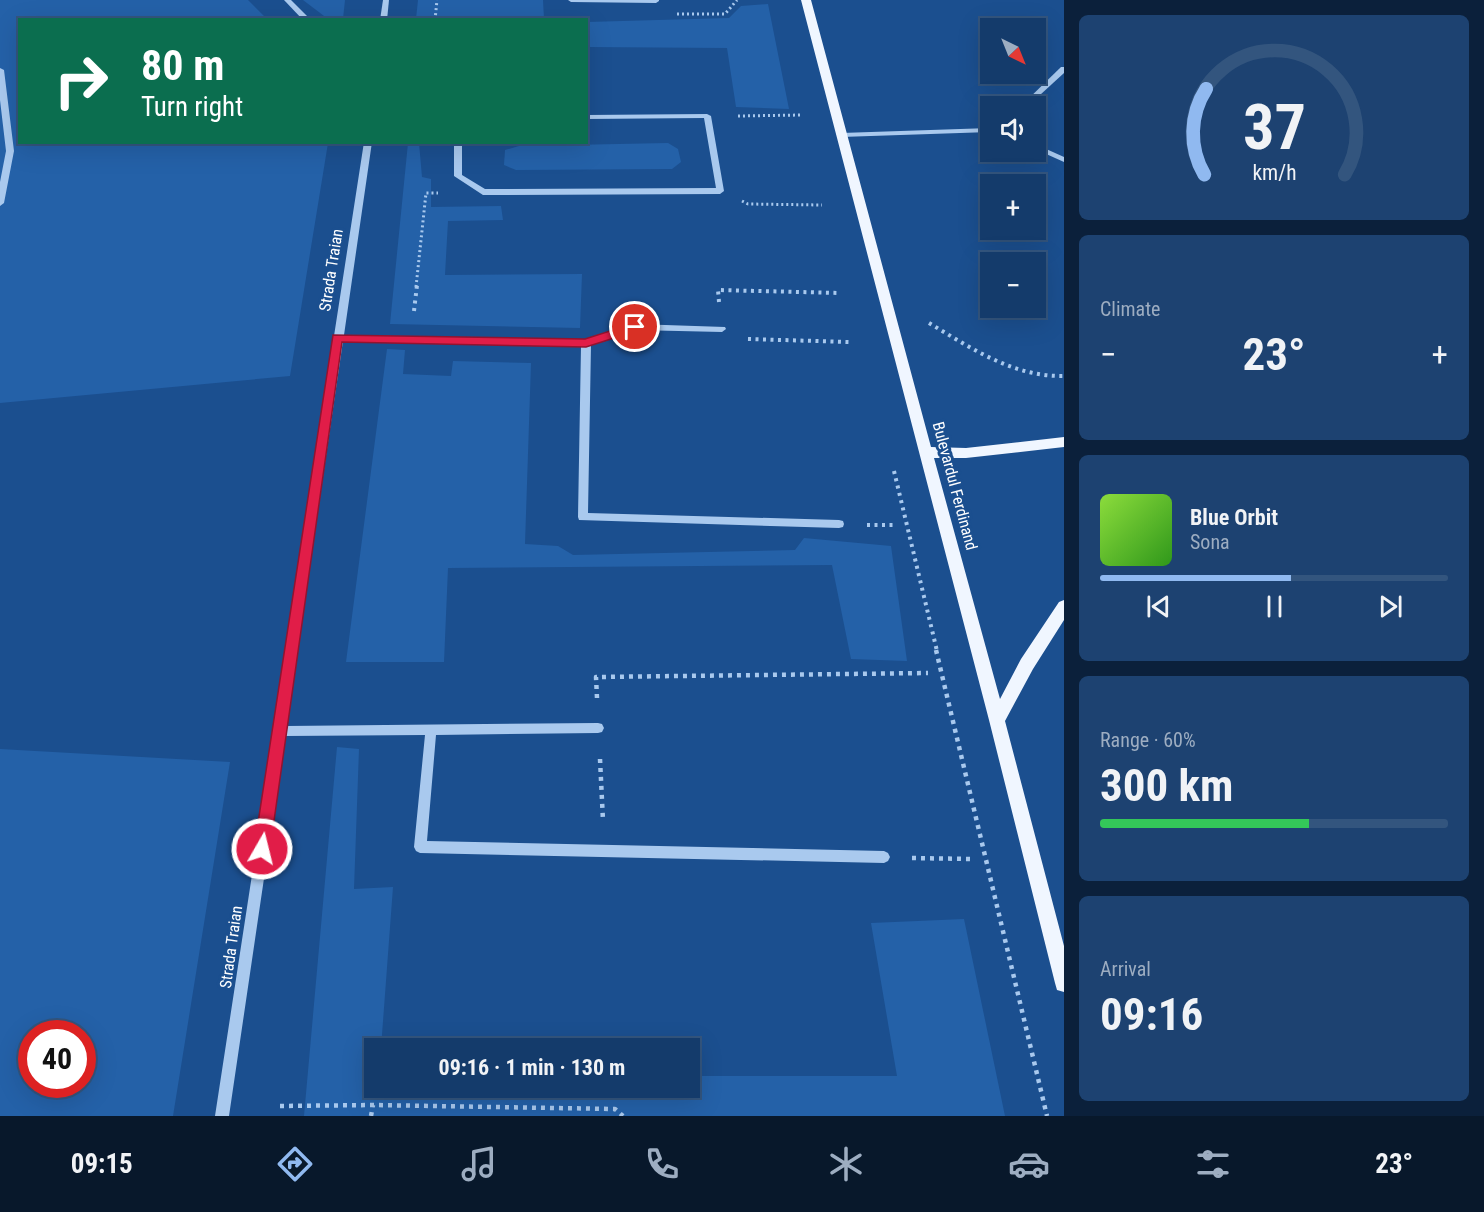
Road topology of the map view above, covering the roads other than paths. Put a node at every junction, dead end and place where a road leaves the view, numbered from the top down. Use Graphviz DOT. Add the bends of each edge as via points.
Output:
graph roads {
  1 [pos="287,0"];
  2 [pos="386,0"];
  3 [pos="571,0"];
  4 [pos="806,0"];
  5 [pos="656,1"];
  6 [pos="306,18"];
  7 [pos="383,18"];
  8 [pos="1064,69"];
  9 [pos="0,70"];
  10 [pos="1035,96"];
  11 [pos="588,117"];
  12 [pos="980,130"];
  13 [pos="841,135"];
  14 [pos="368,144"];
  15 [pos="458,144"];
  16 [pos="1046,151"];
  17 [pos="1064,160"];
  18 [pos="0,203"];
  19 [pos="722,329"];
  20 [pos="337,338"];
  21 [pos="586,343"];
  22 [pos="1064,442"];
  23 [pos="925,452"];
  24 [pos="839,524"];
  25 [pos="1064,607"];
  26 [pos="997,720"];
  27 [pos="598,728"];
  28 [pos="430,729"];
  29 [pos="279,731"];
  30 [pos="884,857"];
  31 [pos="1064,983"];
  32 [pos="222,1116"];
  1 -- 6 [label="street"];
  2 -- 7 [label="street"];
  3 -- 5 [label="street"];
  4 -- 13 [label="main road, Bulevardul Ferdinand"];
  8 -- 10 [label="street"];
  9 -- 18 [label="street" via="10,151"];
  11 -- 15 [label="street" via="707,116 720,191 483,192 458,176"];
  12 -- 13 [label="street"];
  13 -- 23 [label="main road, Bulevardul Ferdinand"];
  14 -- 20 [label="street, Strada Traian"];
  16 -- 17 [label="street"];
  19 -- 21 [label="street" via="635,327"];
  20 -- 21 [label="street"];
  20 -- 29 [label="street, Strada Traian"];
  21 -- 24 [label="street" via="583,517"];
  22 -- 23 [label="main road" via="966,453"];
  23 -- 26 [label="main road, Bulevardul Ferdinand"];
  25 -- 26 [label="main road"];
  26 -- 31 [label="main road, Bulevardul Ferdinand"];
  27 -- 28 [label="street"];
  28 -- 29 [label="street"];
  28 -- 30 [label="street" via="420,847"];
  29 -- 32 [label="street, Strada Traian"];
}
